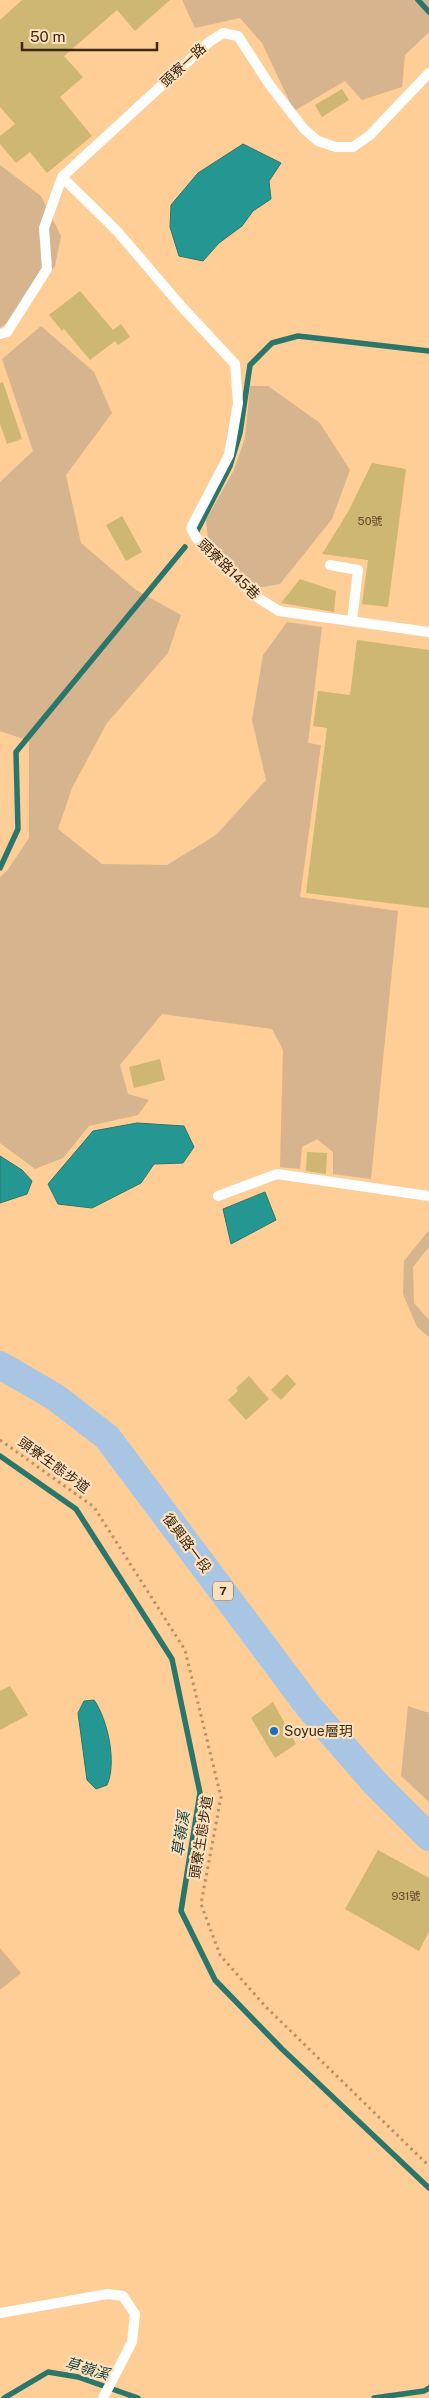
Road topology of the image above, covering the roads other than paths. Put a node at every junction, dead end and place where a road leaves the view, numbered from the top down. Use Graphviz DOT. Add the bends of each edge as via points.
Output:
graph roads {
  1 [pos="429,73"];
  2 [pos="62,177"];
  3 [pos="0,334"];
  4 [pos="330,565"];
  5 [pos="352,621"];
  6 [pos="429,632"];
  7 [pos="218,1196"];
  8 [pos="429,1196"];
  9 [pos="0,1365"];
  10 [pos="429,1837"];
  11 [pos="0,2313"];
  12 [pos="103,2398"];
  1 -- 2 [label="lane, 頭寮一路" via="369,136 353,147 336,147 318,141 304,129 238,36 223,33 209,42"];
  2 -- 3 [label="lane, 頭寮一路" via="44,228 46,269 7,332"];
  2 -- 5 [label="lane, 頭寮路145巷" via="117,231 236,364 238,403 229,455 190,528 197,540 255,596 279,611"];
  4 -- 5 [label="lane" via="358,570"];
  5 -- 6 [label="lane, 頭寮路145巷"];
  7 -- 8 [label="lane" via="277,1174"];
  9 -- 10 [label="main road, 復興路一段 / 7" via="55,1397 107,1437 309,1707 374,1783"];
  11 -- 12 [label="lane" via="108,2294 123,2296 136,2314 132,2342"];
}
